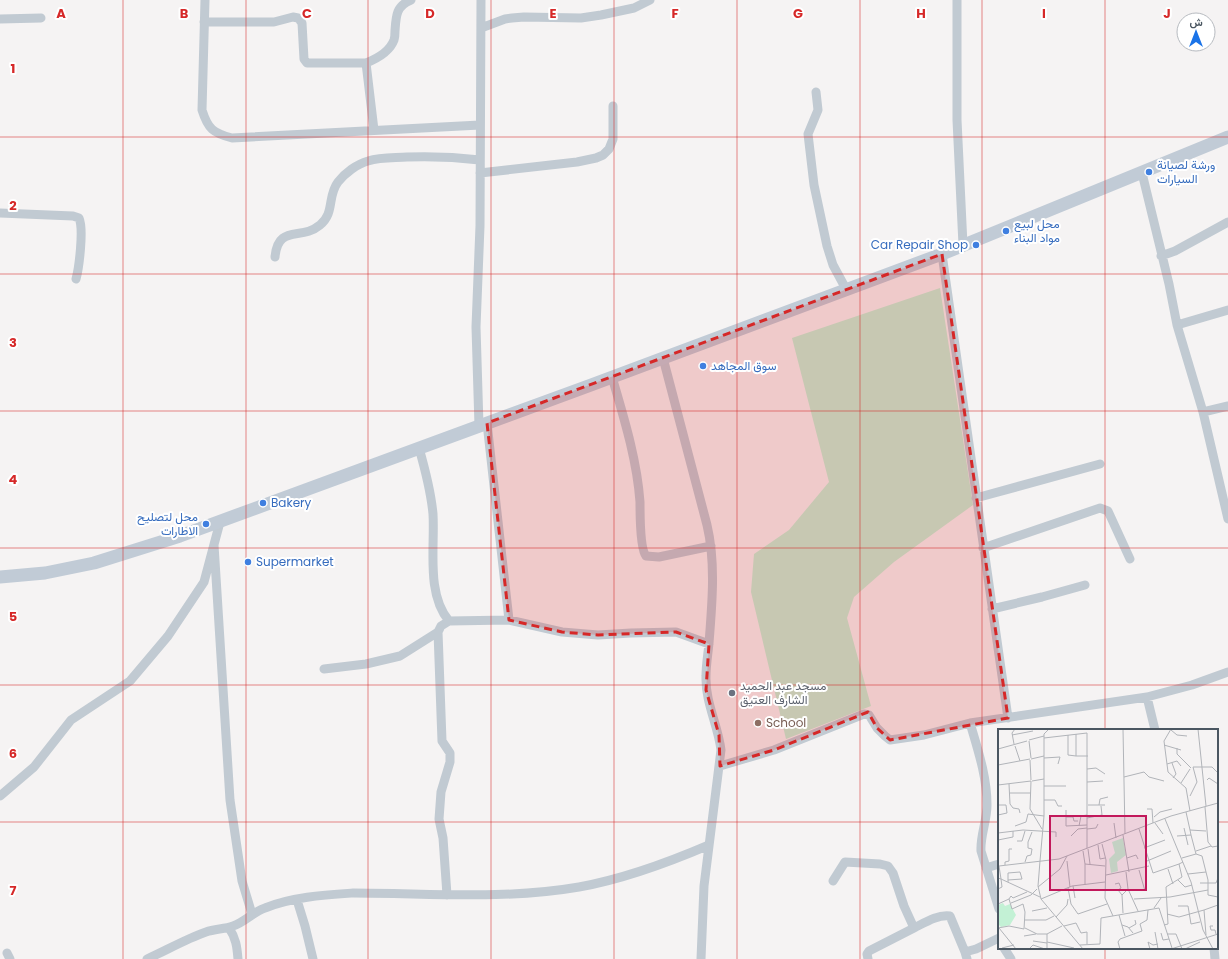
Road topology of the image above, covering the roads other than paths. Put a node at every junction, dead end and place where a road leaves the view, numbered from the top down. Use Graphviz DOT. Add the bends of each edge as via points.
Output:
graph roads {
  1 [pos="205,0"];
  2 [pos="411,0"];
  3 [pos="481,0"];
  4 [pos="650,0"];
  5 [pos="957,0"];
  6 [pos="41,18"];
  7 [pos="0,19"];
  8 [pos="204,22"];
  9 [pos="481,28"];
  10 [pos="366,63"];
  11 [pos="816,92"];
  12 [pos="613,106"];
  13 [pos="480,125"];
  14 [pos="374,130"];
  15 [pos="1228,137"];
  16 [pos="480,160"];
  17 [pos="480,173"];
  18 [pos="1142,173"];
  19 [pos="0,213"];
  20 [pos="1228,222"];
  21 [pos="963,245"];
  22 [pos="942,254"];
  23 [pos="1161,256"];
  24 [pos="275,257"];
  25 [pos="76,280"];
  26 [pos="846,290"];
  27 [pos="1228,310"];
  28 [pos="1177,326"];
  29 [pos="663,358"];
  30 [pos="612,377"];
  31 [pos="1228,406"];
  32 [pos="1203,412"];
  33 [pos="483,424"];
  34 [pos="419,448"];
  35 [pos="1100,464"];
  36 [pos="1224,483"];
  37 [pos="976,498"];
  38 [pos="1228,519"];
  39 [pos="220,522"];
  40 [pos="214,545"];
  41 [pos="711,546"];
  42 [pos="983,548"];
  43 [pos="1130,559"];
  44 [pos="0,577"];
  45 [pos="1085,585"];
  46 [pos="992,609"];
  47 [pos="509,620"];
  48 [pos="449,621"];
  49 [pos="438,632"];
  50 [pos="709,644"];
  51 [pos="324,669"];
  52 [pos="1228,672"];
  53 [pos="1147,697"];
  54 [pos="1008,718"];
  55 [pos="970,723"];
  56 [pos="1155,729"];
  57 [pos="720,766"];
  58 [pos="0,796"];
  59 [pos="709,845"];
  60 [pos="998,864"];
  61 [pos="986,868"];
  62 [pos="833,881"];
  63 [pos="447,895"];
  64 [pos="297,900"];
  65 [pos="998,906"];
  66 [pos="252,914"];
  67 [pos="229,928"];
  68 [pos="914,928"];
  69 [pos="998,938"];
  70 [pos="1005,949"];
  71 [pos="1214,949"];
  72 [pos="966,955"];
  73 [pos="147,959"];
  74 [pos="238,959"];
  75 [pos="312,959"];
  76 [pos="701,959"];
  77 [pos="868,959"];
  78 [pos="1011,959"];
  79 [pos="1215,959"];
  1 -- 8 [label="street"];
  2 -- 10 [label="street" via="401,6 397,13 395,38 392,43 384,52"];
  3 -- 9 [label="street"];
  4 -- 9 [label="street" via="634,8 601,15 581,18 518,17"];
  5 -- 21 [label="street" via="957,120"];
  6 -- 7 [label="street"];
  8 -- 10 [label="street" via="274,22 298,18 302,23 304,59 307,64"];
  8 -- 14 [label="street" via="202,110 206,123 220,135 232,138"];
  9 -- 13 [label="street"];
  10 -- 14 [label="street"];
  11 -- 26 [label="street" via="818,110 808,134 814,184 827,246 833,265"];
  12 -- 17 [label="street" via="613,140 603,155 577,162"];
  13 -- 14 [label="street"];
  13 -- 16 [label="street"];
  15 -- 18 [label="main road"];
  16 -- 17 [label="street"];
  16 -- 24 [label="street" via="449,156 385,158 358,165 335,185 330,212 320,225 311,231 285,236 279,240"];
  17 -- 33 [label="street" via="476,327"];
  18 -- 21 [label="main road"];
  18 -- 23 [label="street"];
  19 -- 25 [label="street" via="79,218 79,270"];
  20 -- 23 [label="street" via="1176,251"];
  21 -- 22 [label="main road"];
  22 -- 26 [label="main road"];
  22 -- 37 [label="street"];
  23 -- 28 [label="street"];
  26 -- 29 [label="main road"];
  27 -- 28 [label="street"];
  28 -- 32 [label="street"];
  29 -- 30 [label="main road"];
  29 -- 41 [label="street"];
  30 -- 33 [label="main road"];
  30 -- 41 [label="street" via="627,428 639,485 644,554 659,557"];
  31 -- 32 [label="street"];
  32 -- 36 [label="street"];
  33 -- 34 [label="main road"];
  33 -- 47 [label="street"];
  34 -- 39 [label="main road"];
  34 -- 48 [label="street" via="433,513 436,593 442,613"];
  35 -- 37 [label="street"];
  36 -- 38 [label="street"];
  37 -- 42 [label="street"];
  39 -- 40 [label="street"];
  39 -- 44 [label="main road" via="94,563 45,573"];
  40 -- 58 [label="street" via="204,582 168,636 130,681 71,720 34,767"];
  40 -- 66 [label="street" via="230,800 242,881"];
  41 -- 50 [label="street"];
  42 -- 43 [label="street" via="1100,508 1108,510"];
  42 -- 46 [label="street"];
  45 -- 46 [label="street"];
  46 -- 54 [label="street"];
  47 -- 48 [label="street"];
  47 -- 50 [label="street" via="562,632 598,635 676,632"];
  48 -- 49 [label="street" via="441,626"];
  49 -- 51 [label="street" via="400,656 366,664"];
  49 -- 63 [label="street" via="442,741 450,753 450,762 441,792 439,819"];
  50 -- 57 [label="street" via="706,690 719,735"];
  52 -- 53 [label="street"];
  53 -- 54 [label="street"];
  53 -- 56 [label="street"];
  54 -- 55 [label="street"];
  55 -- 57 [label="street" via="924,735 890,740 884,736 869,715 864,714 774,750"];
  55 -- 61 [label="street" via="986,784 987,808 981,845"];
  57 -- 59 [label="street"];
  59 -- 63 [label="street" via="624,876 580,887 513,894"];
  59 -- 76 [label="street"];
  60 -- 61 [label="street"];
  61 -- 65 [label="street"];
  62 -- 68 [label="street" via="845,862 888,866"];
  63 -- 64 [label="street" via="353,893"];
  64 -- 66 [label="street" via="264,908"];
  64 -- 75 [label="street"];
  66 -- 67 [label="street"];
  67 -- 73 [label="street" via="206,932"];
  67 -- 74 [label="street" via="237,945"];
  68 -- 72 [label="street" via="945,915 950,916"];
  68 -- 77 [label="street" via="868,951"];
  69 -- 72 [label="street"];
  70 -- 78 [label="street"];
  71 -- 79 [label="street"];
}
